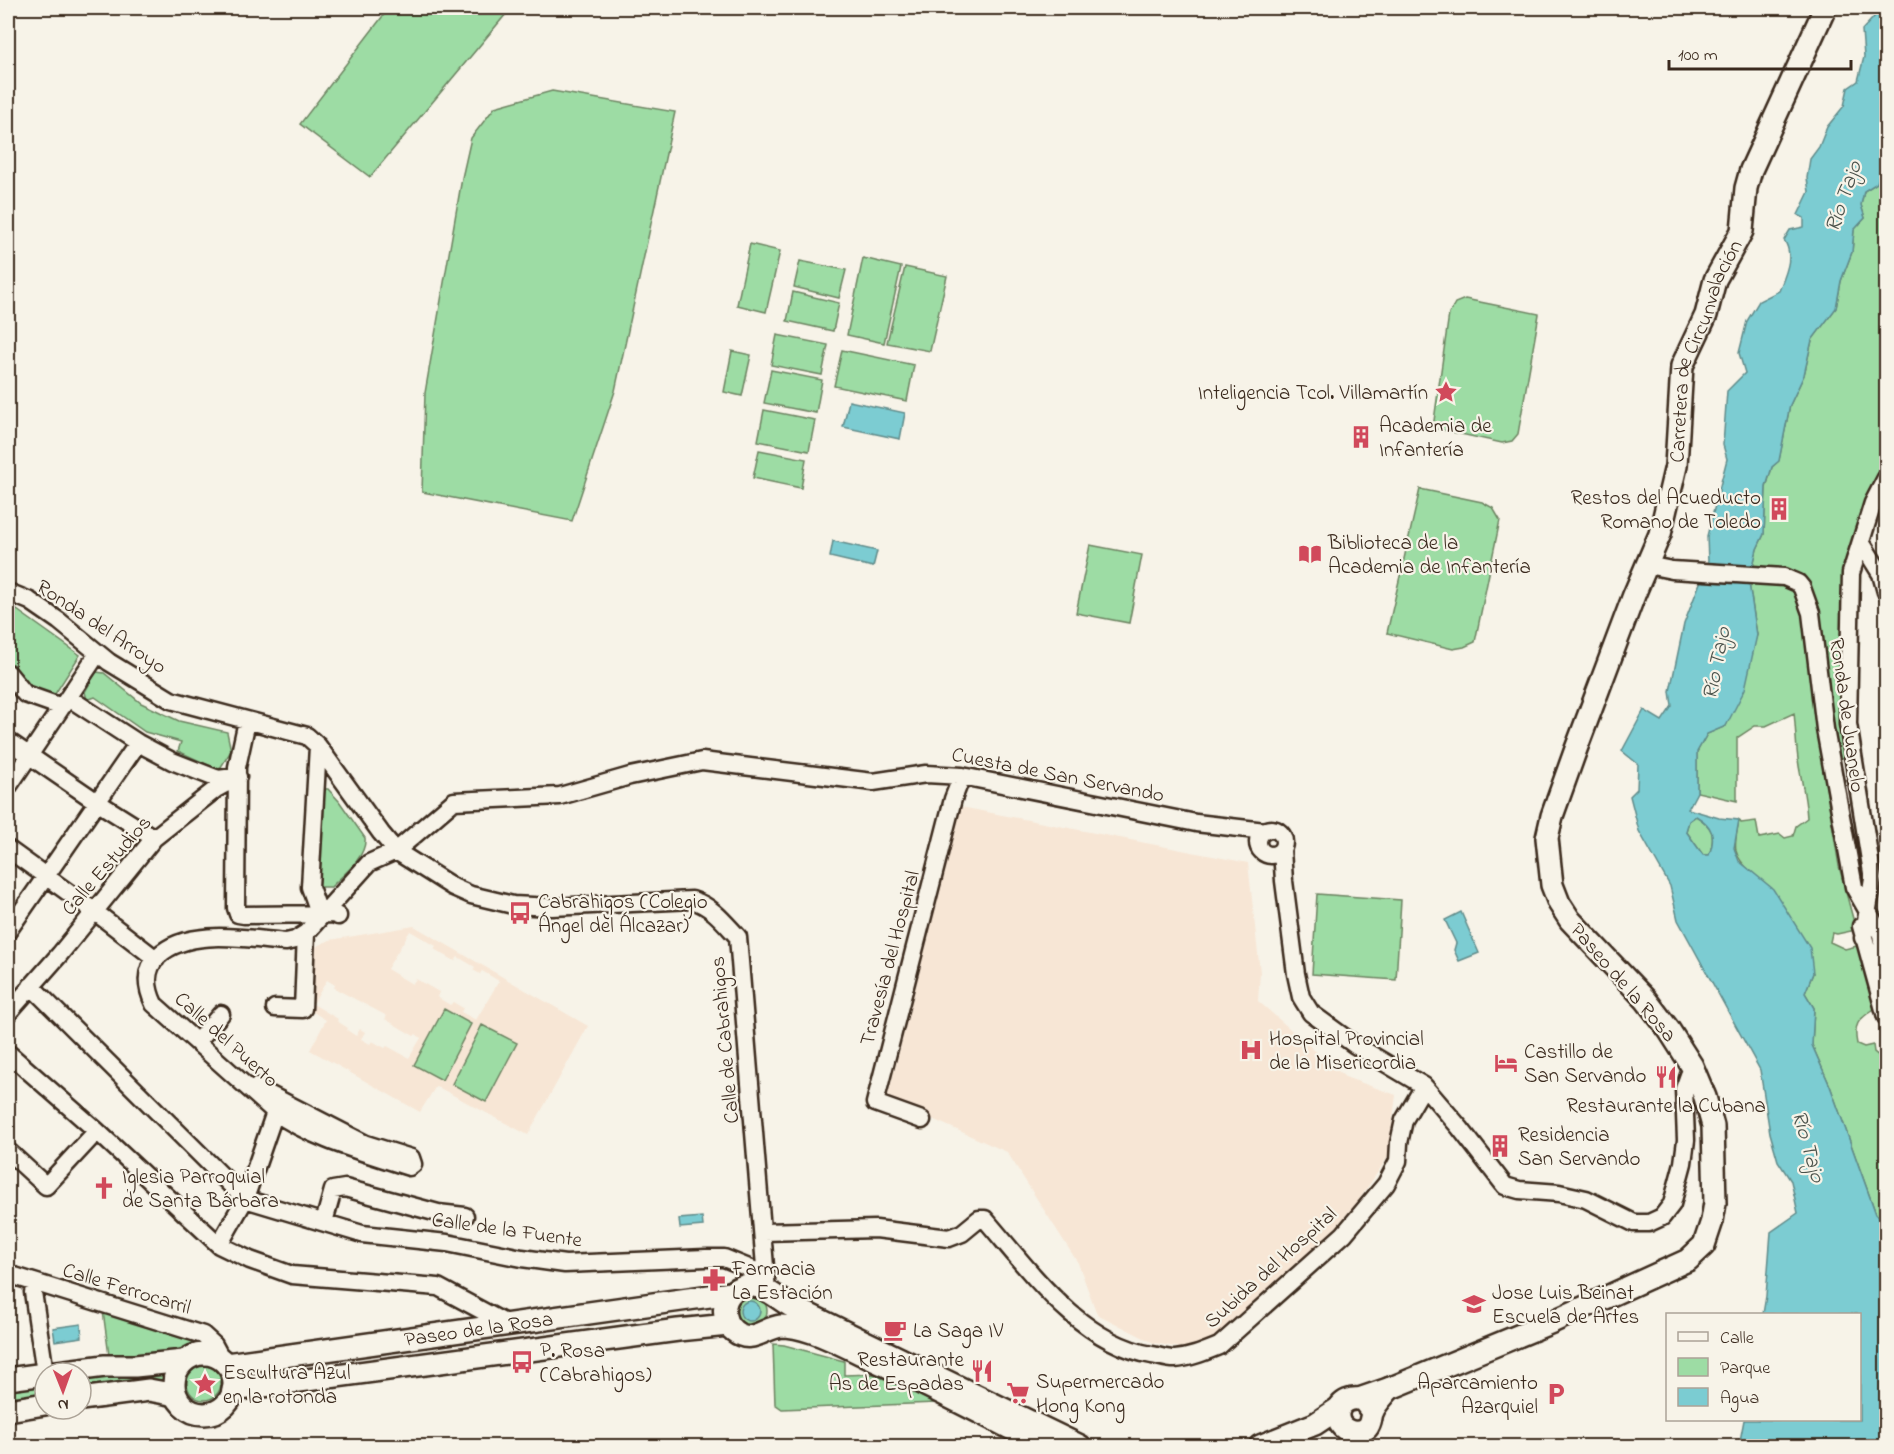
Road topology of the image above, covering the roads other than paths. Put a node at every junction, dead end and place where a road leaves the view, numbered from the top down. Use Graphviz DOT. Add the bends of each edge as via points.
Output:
graph roads {
  1 [pos="1824,8"];
  2 [pos="1887,478"];
  3 [pos="1861,542"];
  4 [pos="1647,566"];
  5 [pos="8,592"];
  6 [pos="1887,592"];
  7 [pos="98,653"];
  8 [pos="8,673"];
  9 [pos="66,702"];
  10 [pos="247,721"];
  11 [pos="8,741"];
  12 [pos="138,743"];
  13 [pos="318,746"];
  14 [pos="29,755"];
  15 [pos="962,776"];
  16 [pos="238,777"];
  17 [pos="8,787"];
  18 [pos="97,802"];
  19 [pos="1196,823"];
  20 [pos="1261,837"];
  21 [pos="154,838"];
  22 [pos="8,849"];
  23 [pos="396,851"];
  24 [pos="1276,853"];
  25 [pos="45,876"];
  26 [pos="1873,879"];
  27 [pos="1854,887"];
  28 [pos="1868,909"];
  29 [pos="94,911"];
  30 [pos="321,915"];
  31 [pos="338,916"];
  32 [pos="8,931"];
  33 [pos="306,933"];
  34 [pos="1882,936"];
  35 [pos="1863,938"];
  36 [pos="156,959"];
  37 [pos="1887,968"];
  38 [pos="31,986"];
  39 [pos="275,1008"];
  40 [pos="8,1013"];
  41 [pos="221,1014"];
  42 [pos="1887,1017"];
  43 [pos="196,1042"];
  44 [pos="8,1053"];
  45 [pos="217,1060"];
  46 [pos="1695,1072"];
  47 [pos="1424,1086"];
  48 [pos="1435,1101"];
  49 [pos="275,1112"];
  50 [pos="1407,1115"];
  51 [pos="922,1120"];
  52 [pos="98,1131"];
  53 [pos="8,1151"];
  54 [pos="245,1199"];
  55 [pos="465,1216"];
  56 [pos="324,1222"];
  57 [pos="764,1238"];
  58 [pos="219,1245"];
  59 [pos="8,1274"];
  60 [pos="761,1285"];
  61 [pos="33,1292"];
  62 [pos="731,1293"];
  63 [pos="505,1323"];
  64 [pos="728,1325"];
  65 [pos="768,1330"];
  66 [pos="45,1361"];
  67 [pos="184,1361"];
  68 [pos="224,1362"];
  69 [pos="93,1367"];
  70 [pos="33,1375"];
  71 [pos="8,1379"];
  72 [pos="233,1390"];
  73 [pos="176,1395"];
  74 [pos="93,1397"];
  75 [pos="33,1406"];
  76 [pos="1357,1406"];
  77 [pos="8,1410"];
  78 [pos="1315,1424"];
  79 [pos="1356,1436"];
  80 [pos="1045,1446"];
  81 [pos="1080,1446"];
  82 [pos="1260,1446"];
  1 -- 4 [label="main road, Carretera de Circunvalación" via="1750,170 1742,231 1715,280 1706,315 1682,366 1676,466 1660,534"];
  2 -- 3 [label="street" via="1873,503"];
  3 -- 6 [label="street"];
  3 -- 26 [label="street" via="1851,573 1848,724"];
  4 -- 27 [label="street, Ronda de Juanelo" via="1777,576 1798,583 1806,595"];
  4 -- 46 [label="main road, Paseo de la Rosa" via="1552,816 1546,838 1548,861 1552,885 1570,920 1646,1000"];
  5 -- 7 [label="street, Ronda del Arroyo" via="30,601"];
  7 -- 9 [label="street"];
  7 -- 10 [label="street, Ronda del Arroyo" via="171,700"];
  8 -- 9 [label="street" via="25,694"];
  9 -- 12 [label="street"];
  9 -- 14 [label="street"];
  10 -- 13 [label="street, Ronda del Arroyo" via="307,736"];
  10 -- 16 [label="street"];
  11 -- 14 [label="street"];
  12 -- 16 [label="street" via="218,779"];
  12 -- 18 [label="street"];
  13 -- 23 [label="street, Ronda del Arroyo"];
  13 -- 30 [label="street" via="310,887"];
  14 -- 17 [label="street"];
  14 -- 18 [label="street"];
  15 -- 19 [label="street, Cuesta de San Servando"];
  15 -- 23 [label="street, Cuesta de San Servando" via="926,774 873,782 702,761 560,796 454,801"];
  15 -- 51 [label="street, Travesía del Hospital" via="875,1103"];
  16 -- 21 [label="street, Calle Estudios" via="216,789"];
  16 -- 30 [label="street" via="238,914"];
  18 -- 21 [label="street"];
  18 -- 25 [label="street"];
  19 -- 20 [label="street"];
  19 -- 20 [label="street" via="1240,827"];
  20 -- 24 [label="street" via="1260,849"];
  20 -- 24 [label="street" via="1271,829 1283,836 1284,843"];
  21 -- 29 [label="street, Calle Estudios"];
  22 -- 25 [label="street"];
  23 -- 30 [label="street" via="369,863"];
  23 -- 57 [label="street, Calle de Cabrahigos" via="453,887 513,905 552,908 692,900 703,903 721,918 738,937"];
  24 -- 47 [label="street" via="1284,881 1296,974 1306,1006 1355,1045"];
  25 -- 29 [label="street"];
  25 -- 32 [label="street"];
  26 -- 28 [label="street"];
  26 -- 34 [label="street"];
  27 -- 28 [label="street, Ronda de Juanelo"];
  27 -- 35 [label="street"];
  28 -- 34 [label="street, Ronda de Juanelo"];
  28 -- 35 [label="street"];
  29 -- 36 [label="street"];
  29 -- 38 [label="street, Calle Estudios"];
  30 -- 31 [label="street"];
  30 -- 33 [label="street"];
  33 -- 36 [label="street" via="286,942 229,937 190,939 166,949"];
  33 -- 39 [label="street" via="303,1009"];
  34 -- 37 [label="street"];
  35 -- 42 [label="street"];
  36 -- 43 [label="street, Calle del Puerto" via="147,978 154,1004"];
  38 -- 40 [label="street, Calle Estudios"];
  38 -- 54 [label="street, Calle de la Fuente"];
  41 -- 43 [label="street"];
  43 -- 45 [label="street, Calle del Puerto"];
  44 -- 52 [label="street"];
  45 -- 49 [label="street, Calle del Puerto"];
  45 -- 49 [label="street, Calle del Puerto" via="248,1083 366,1144 411,1158 413,1164 409,1167 342,1145 291,1124"];
  46 -- 48 [label="street" via="1685,1081 1686,1140 1672,1204 1662,1217 1649,1223 1634,1223 1586,1199 1505,1186"];
  46 -- 76 [label="main road, Paseo de la Rosa" via="1713,1126 1715,1203 1709,1233 1698,1253 1552,1322 1391,1388"];
  47 -- 48 [label="street"];
  47 -- 50 [label="street, Subida del Hospital"];
  48 -- 50 [label="street"];
  49 -- 54 [label="street, Calle del Puerto"];
  50 -- 57 [label="street, Subida del Hospital" via="1398,1161 1386,1184 1344,1234 1219,1346 1198,1355 1173,1359 1138,1353 1079,1322 985,1219 949,1238 876,1229"];
  52 -- 53 [label="street" via="46,1186"];
  52 -- 58 [label="street"];
  54 -- 56 [label="street, Calle de la Fuente"];
  54 -- 58 [label="street, Calle del Puerto"];
  55 -- 56 [label="street, Calle de la Fuente" via="438,1213 345,1188 333,1190"];
  56 -- 60 [label="street, Calle de la Fuente" via="363,1234 447,1243 565,1264 724,1258"];
  57 -- 60 [label="street, Calle de Cabrahigos"];
  57 -- 60 [label="street"];
  58 -- 63 [label="street" via="292,1275 438,1287"];
  59 -- 68 [label="street, Calle Ferrocarril" via="203,1335"];
  60 -- 62 [label="main road, Paseo de la Rosa" via="744,1286"];
  60 -- 65 [label="main road" via="776,1309"];
  60 -- 81 [label="main road" via="789,1305"];
  61 -- 66 [label="street"];
  62 -- 63 [label="main road, Paseo de la Rosa"];
  62 -- 64 [label="main road" via="724,1309"];
  63 -- 68 [label="main road, Paseo de la Rosa"];
  64 -- 65 [label="main road, Paseo de la Rosa" via="748,1336"];
  64 -- 72 [label="main road, Paseo de la Rosa"];
  65 -- 80 [label="main road, Paseo de la Rosa" via="781,1326 797,1328 830,1339"];
  67 -- 68 [label="main road, Paseo de la Rosa" via="207,1354"];
  67 -- 69 [label="main road, Paseo de la Rosa"];
  67 -- 73 [label="main road" via="174,1381"];
  68 -- 72 [label="main road" via="233,1376"];
  70 -- 71 [label="main road, Paseo de la Rosa"];
  72 -- 73 [label="main road" via="222,1408 201,1413 182,1404"];
  73 -- 74 [label="main road" via="149,1390"];
  75 -- 77 [label="main road"];
  76 -- 78 [label="main road, Paseo de la Rosa"];
  76 -- 79 [label="main road, Paseo de la Rosa" via="1370,1424"];
  76 -- 79 [label="main road" via="1338,1419"];
  78 -- 79 [label="main road"];
  78 -- 82 [label="main road, Paseo de la Rosa"];
}
